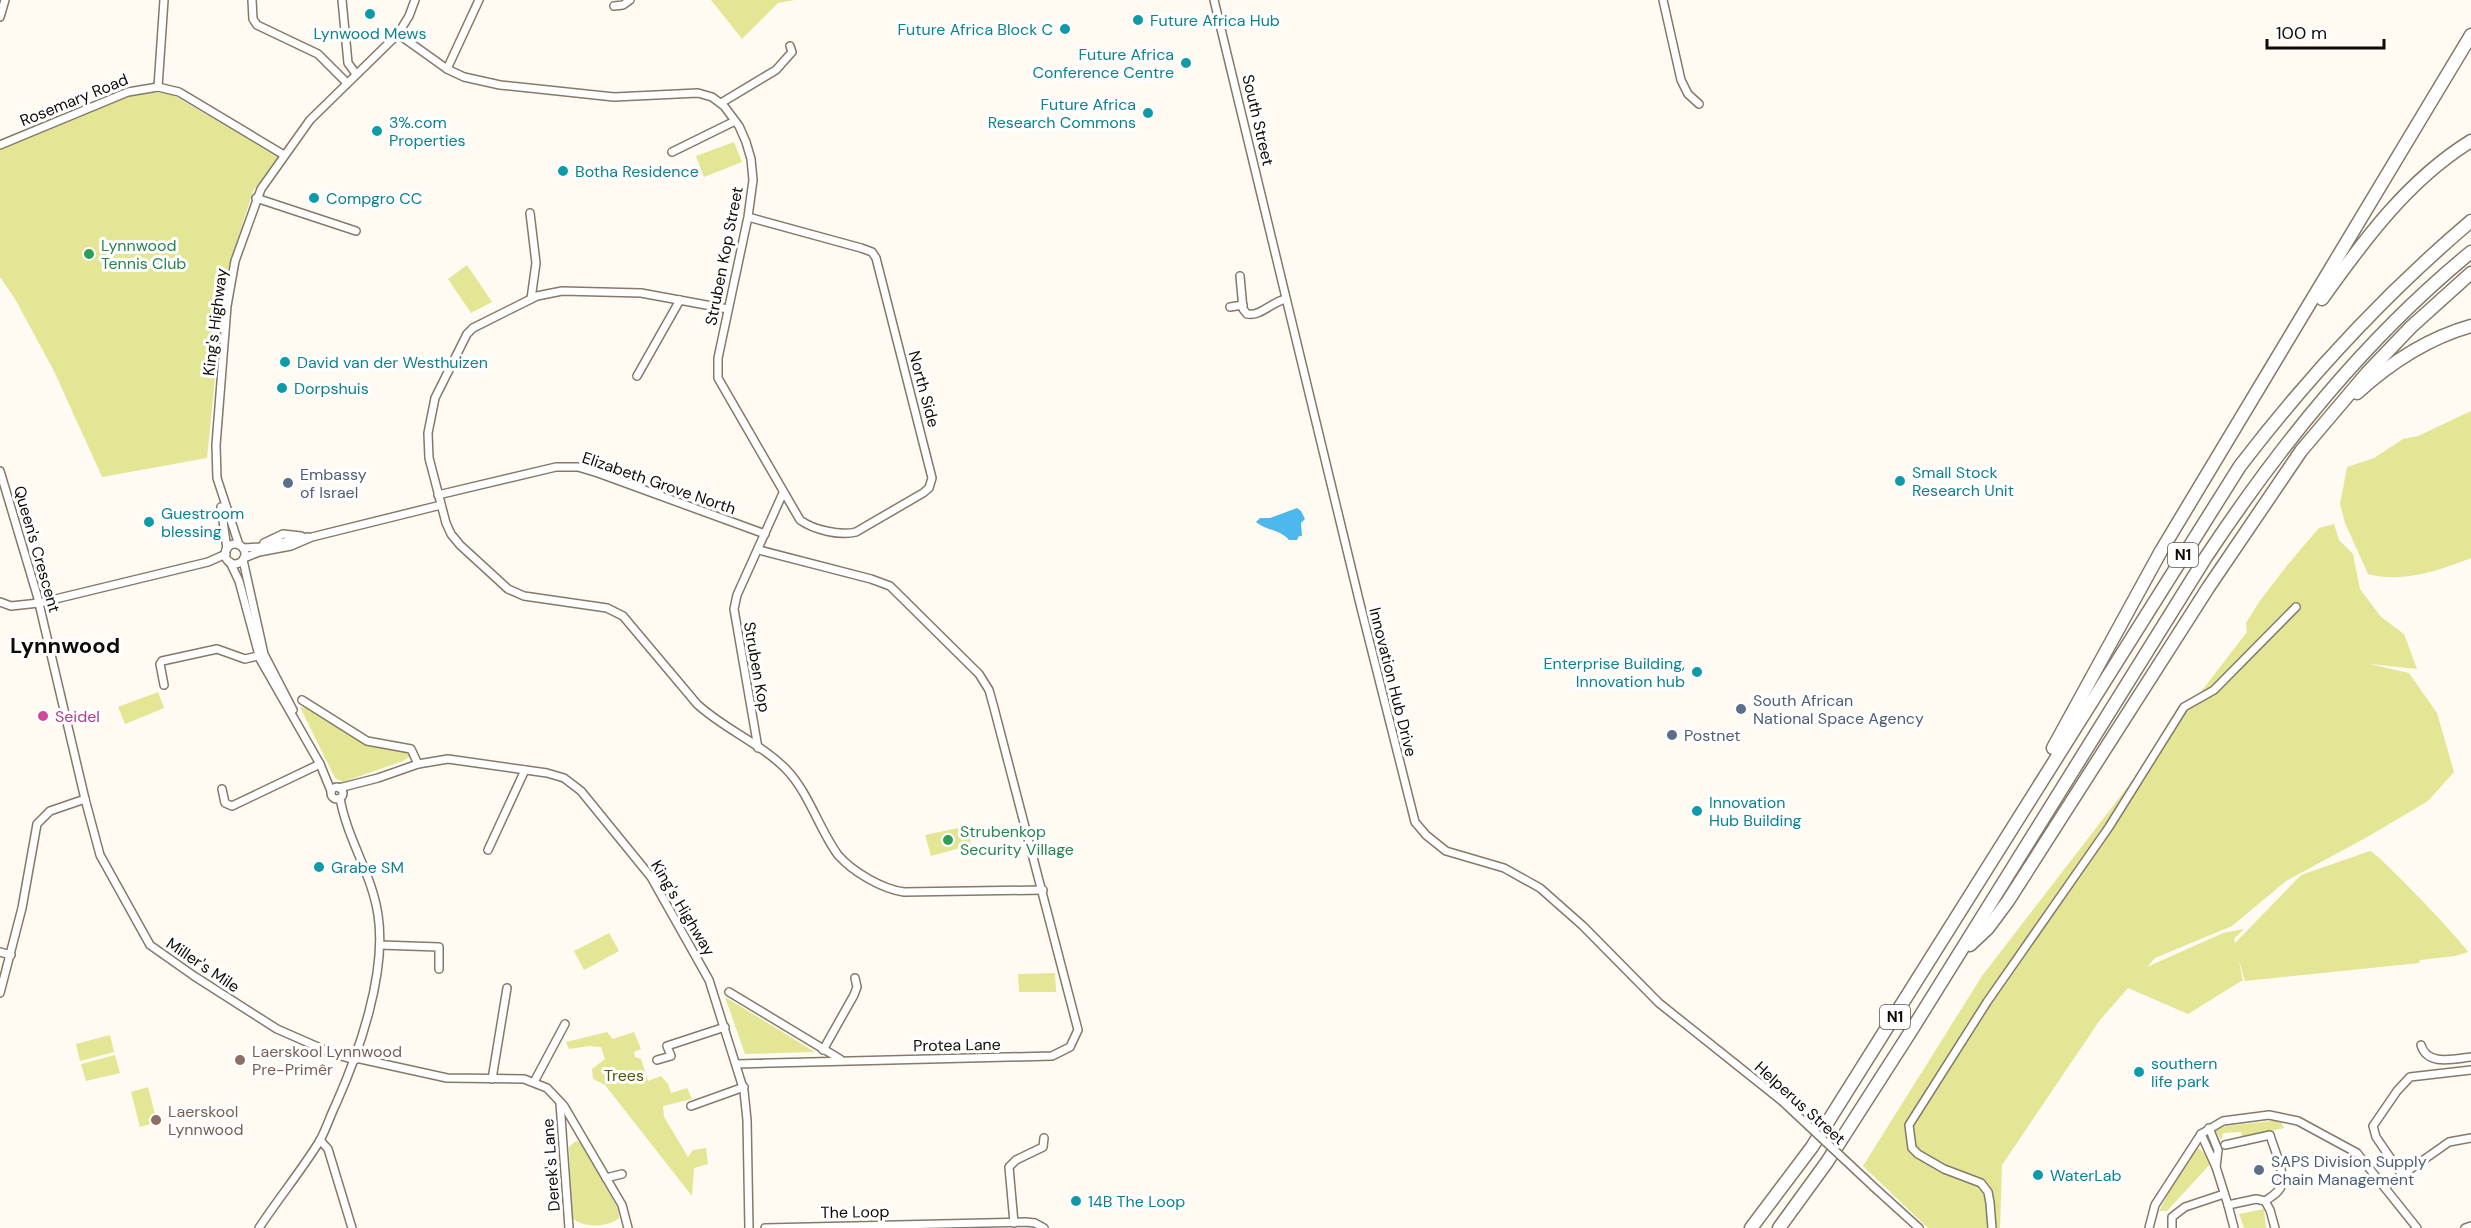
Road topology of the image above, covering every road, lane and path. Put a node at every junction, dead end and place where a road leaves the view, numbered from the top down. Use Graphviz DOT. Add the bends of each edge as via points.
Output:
graph roads {
  1 [pos="5,0"];
  2 [pos="164,0"];
  3 [pos="252,0"];
  4 [pos="342,0"];
  5 [pos="415,0"];
  6 [pos="479,0"];
  7 [pos="630,0"];
  8 [pos="1214,0"];
  9 [pos="1664,0"];
  10 [pos="614,6"];
  11 [pos="0,18"];
  12 [pos="398,34"];
  13 [pos="2471,35"];
  14 [pos="790,46"];
  15 [pos="447,69"];
  16 [pos="356,74"];
  17 [pos="346,83"];
  18 [pos="158,87"];
  19 [pos="721,103"];
  20 [pos="1698,104"];
  21 [pos="735,121"];
  22 [pos="2471,141"];
  23 [pos="0,145"];
  24 [pos="672,152"];
  25 [pos="284,155"];
  26 [pos="256,198"];
  27 [pos="530,213"];
  28 [pos="748,218"];
  29 [pos="2471,221"];
  30 [pos="356,231"];
  31 [pos="1274,246"];
  32 [pos="2471,252"];
  33 [pos="2471,273"];
  34 [pos="1240,276"];
  35 [pos="531,299"];
  36 [pos="1286,299"];
  37 [pos="680,300"];
  38 [pos="1243,305"];
  39 [pos="1230,307"];
  40 [pos="728,309"];
  41 [pos="2471,326"];
  42 [pos="637,376"];
  43 [pos="2256,394"];
  44 [pos="2296,459"];
  45 [pos="0,471"];
  46 [pos="220,491"];
  47 [pos="783,493"];
  48 [pos="438,495"];
  49 [pos="441,505"];
  50 [pos="765,534"];
  51 [pos="312,537"];
  52 [pos="241,546"];
  53 [pos="759,550"];
  54 [pos="228,556"];
  55 [pos="243,559"];
  56 [pos="0,602"];
  57 [pos="39,603"];
  58 [pos="2296,607"];
  59 [pos="261,655"];
  60 [pos="164,685"];
  61 [pos="302,700"];
  62 [pos="758,748"];
  63 [pos="320,764"];
  64 [pos="418,764"];
  65 [pos="525,770"];
  66 [pos="222,789"];
  67 [pos="337,793"];
  68 [pos="85,799"];
  69 [pos="488,850"];
  70 [pos="1043,890"];
  71 [pos="1949,931"];
  72 [pos="380,945"];
  73 [pos="0,952"];
  74 [pos="1960,953"];
  75 [pos="10,955"];
  76 [pos="440,969"];
  77 [pos="855,978"];
  78 [pos="507,988"];
  79 [pos="729,992"];
  80 [pos="0,993"];
  81 [pos="1659,1003"];
  82 [pos="565,1024"];
  83 [pos="725,1027"];
  84 [pos="2421,1045"];
  85 [pos="823,1050"];
  86 [pos="2471,1057"];
  87 [pos="355,1059"];
  88 [pos="657,1060"];
  89 [pos="842,1060"];
  90 [pos="737,1064"];
  91 [pos="2471,1070"];
  92 [pos="492,1079"];
  93 [pos="534,1082"];
  94 [pos="744,1087"];
  95 [pos="560,1101"];
  96 [pos="691,1106"];
  97 [pos="2209,1128"];
  98 [pos="2201,1134"];
  99 [pos="1044,1138"];
  100 [pos="2471,1138"];
  101 [pos="320,1140"];
  102 [pos="2225,1145"];
  103 [pos="2216,1167"];
  104 [pos="622,1174"];
  105 [pos="2403,1175"];
  106 [pos="606,1178"];
  107 [pos="2385,1186"];
  108 [pos="2224,1194"];
  109 [pos="2265,1202"];
  110 [pos="2228,1205"];
  111 [pos="1014,1222"];
  112 [pos="914,1226"];
  113 [pos="2471,1226"];
  114 [pos="259,1228"];
  115 [pos="352,1228"];
  116 [pos="569,1228"];
  117 [pos="628,1228"];
  118 [pos="749,1228"];
  119 [pos="765,1228"];
  120 [pos="1044,1228"];
  121 [pos="1751,1228"];
  122 [pos="1779,1228"];
  123 [pos="1919,1228"];
  124 [pos="1992,1228"];
  125 [pos="2149,1228"];
  126 [pos="2172,1228"];
  127 [pos="2234,1228"];
  128 [pos="2275,1228"];
  129 [pos="2416,1228"];
  130 [pos="2465,1228"];
  1 -- 11 [label="street"];
  2 -- 18 [label="street"];
  3 -- 17 [label="street" via="257,25 318,54"];
  4 -- 16 [label="street" via="348,63"];
  5 -- 12 [label="street, King's Highway"];
  6 -- 15 [label="street"];
  7 -- 10 [label="street"];
  8 -- 31 [label="street, South Street"];
  9 -- 20 [label="street" via="1682,80"];
  12 -- 15 [label="street"];
  12 -- 16 [label="street, King's Highway"];
  13 -- 43 [label="highway"];
  14 -- 19 [label="street" via="792,52 776,70"];
  15 -- 19 [label="street" via="464,78 501,85 614,97 690,92"];
  16 -- 17 [label="street, King's Highway"];
  17 -- 25 [label="street, King's Highway" via="310,120"];
  18 -- 23 [label="street, Rosemary Road" via="128,92"];
  18 -- 25 [label="street, Rosemary Road" via="179,92"];
  19 -- 21 [label="street, Struben Kop Street"];
  21 -- 24 [label="street"];
  21 -- 28 [label="street, Struben Kop Street" via="746,142 752,168"];
  22 -- 43 [label="highway" via="2428,173 2382,220"];
  25 -- 26 [label="street, King's Highway"];
  26 -- 30 [label="street"];
  26 -- 46 [label="street, King's Highway" via="229,285 216,445"];
  27 -- 35 [label="street" via="536,263"];
  28 -- 40 [label="street, Struben Kop Street"];
  28 -- 47 [label="street, North Side" via="861,248 874,255 932,475 929,488 923,493 850,534 803,522"];
  29 -- 71 [label="highway, N1" via="2341,344 2240,466"];
  31 -- 36 [label="street, Innovation Hub Drive"];
  32 -- 74 [label="highway, N1" via="2383,333 2276,455 2206,557"];
  33 -- 44 [label="highway" via="2367,373 2316,430"];
  34 -- 38 [label="street"];
  35 -- 37 [label="street" via="568,291 641,293"];
  35 -- 48 [label="street" via="473,328 437,393 428,433"];
  36 -- 38 [label="street" via="1275,301 1254,315 1245,312"];
  36 -- 81 [label="street, Innovation Hub Drive" via="1415,822 1446,851 1504,868 1540,888"];
  37 -- 40 [label="street"];
  37 -- 42 [label="street"];
  38 -- 39 [label="street"];
  40 -- 47 [label="street, Struben Kop Street" via="718,378"];
  41 -- 44 [label="highway" via="2432,340 2390,366 2350,400"];
  43 -- 71 [label="highway" via="2161,551 2060,737 1960,898"];
  44 -- 74 [label="highway" via="2208,588 2008,901 1988,928"];
  45 -- 57 [label="street, Queen's Crescent"];
  46 -- 52 [label="street, King's Highway"];
  46 -- 54 [label="street, King's Highway"];
  47 -- 50 [label="street, Struben Kop"];
  48 -- 49 [label="street"];
  48 -- 50 [label="street, Elizabeth Grove North" via="556,467 578,467"];
  49 -- 51 [label="street"];
  49 -- 62 [label="street" via="446,523 460,545 508,589 524,596 607,608 620,614 697,704"];
  50 -- 53 [label="street, Struben Kop"];
  51 -- 52 [label="street" via="260,547"];
  51 -- 55 [label="street"];
  52 -- 54 [label="street" via="233,544"];
  52 -- 55 [label="street, King's Highway"];
  53 -- 62 [label="street, Struben Kop" via="734,609"];
  53 -- 70 [label="street" via="888,584 979,674 991,694"];
  54 -- 55 [label="street" via="238,563"];
  54 -- 57 [label="street"];
  54 -- 59 [label="street, King's Highway"];
  55 -- 59 [label="street, King's Highway"];
  56 -- 57 [label="street" via="15,606"];
  57 -- 68 [label="street, Queen's Crescent"];
  58 -- 124 [label="street" via="2214,690 2184,707 2109,827 1909,1125 1909,1139 1918,1154 1981,1183 1988,1192"];
  59 -- 60 [label="street" via="245,659 217,649 162,662"];
  59 -- 63 [label="street, King's Highway"];
  59 -- 67 [label="street, King's Highway"];
  61 -- 64 [label="street" via="367,741 411,749"];
  62 -- 70 [label="street" via="795,780 842,859 889,889"];
  63 -- 66 [label="street" via="232,806 225,803"];
  63 -- 67 [label="street, King's Highway"];
  64 -- 65 [label="street, King's Highway" via="456,759"];
  64 -- 67 [label="street, King's Highway"];
  65 -- 69 [label="street"];
  65 -- 83 [label="street, King's Highway" via="561,777 573,784 648,872 709,980"];
  67 -- 72 [label="street" via="376,903"];
  68 -- 75 [label="street" via="50,811 38,824"];
  68 -- 87 [label="street, Miller's Mile" via="100,855 150,945 278,1029"];
  70 -- 89 [label="street, Protea Lane" via="1078,1024 1070,1047 1045,1057"];
  71 -- 121 [label="highway, N1" via="1812,1147"];
  72 -- 76 [label="street" via="439,947"];
  72 -- 87 [label="street"];
  73 -- 75 [label="street"];
  74 -- 122 [label="highway, N1" via="1827,1162"];
  75 -- 80 [label="street"];
  77 -- 85 [label="street" via="854,995"];
  78 -- 92 [label="street"];
  79 -- 85 [label="street, Protea Lane"];
  81 -- 123 [label="street, Helperus Street, bridge" via="1782,1101"];
  82 -- 93 [label="street"];
  83 -- 88 [label="street" via="667,1046 671,1056"];
  83 -- 90 [label="street, King's Highway"];
  84 -- 86 [label="street" via="2433,1059"];
  85 -- 89 [label="street, Protea Lane"];
  87 -- 92 [label="street, Miller's Mile" via="447,1078"];
  87 -- 101 [label="street"];
  89 -- 90 [label="street, Protea Lane"];
  90 -- 94 [label="street, King's Highway"];
  91 -- 105 [label="street" via="2410,1077 2377,1118 2373,1126 2375,1135"];
  92 -- 93 [label="street, Miller's Mile"];
  93 -- 95 [label="street" via="548,1088"];
  94 -- 96 [label="street"];
  94 -- 118 [label="street, King's Highway"];
  95 -- 106 [label="street"];
  95 -- 116 [label="street, Derek's Lane"];
  97 -- 98 [label="street"];
  97 -- 103 [label="street" via="2218,1149"];
  97 -- 107 [label="street" via="2223,1121 2269,1115 2292,1119 2357,1153"];
  98 -- 103 [label="street"];
  98 -- 125 [label="street" via="2155,1205"];
  99 -- 111 [label="street" via="1043,1147 1009,1167"];
  100 -- 105 [label="street" via="2449,1142"];
  101 -- 114 [label="street"];
  101 -- 115 [label="street" via="328,1149"];
  102 -- 109 [label="street" via="2270,1135 2283,1178 2281,1187"];
  103 -- 108 [label="street"];
  104 -- 106 [label="street"];
  105 -- 107 [label="street"];
  106 -- 117 [label="street" via="622,1205"];
  107 -- 129 [label="street"];
  108 -- 110 [label="street"];
  108 -- 126 [label="street" via="2179,1210 2172,1217"];
  109 -- 110 [label="street" via="2256,1199"];
  109 -- 128 [label="street"];
  110 -- 127 [label="street"];
  111 -- 112 [label="street, The Loop"];
  111 -- 120 [label="street, The Loop" via="1035,1223"];
  112 -- 119 [label="street, The Loop"];
  113 -- 130 [label="street"];
}
